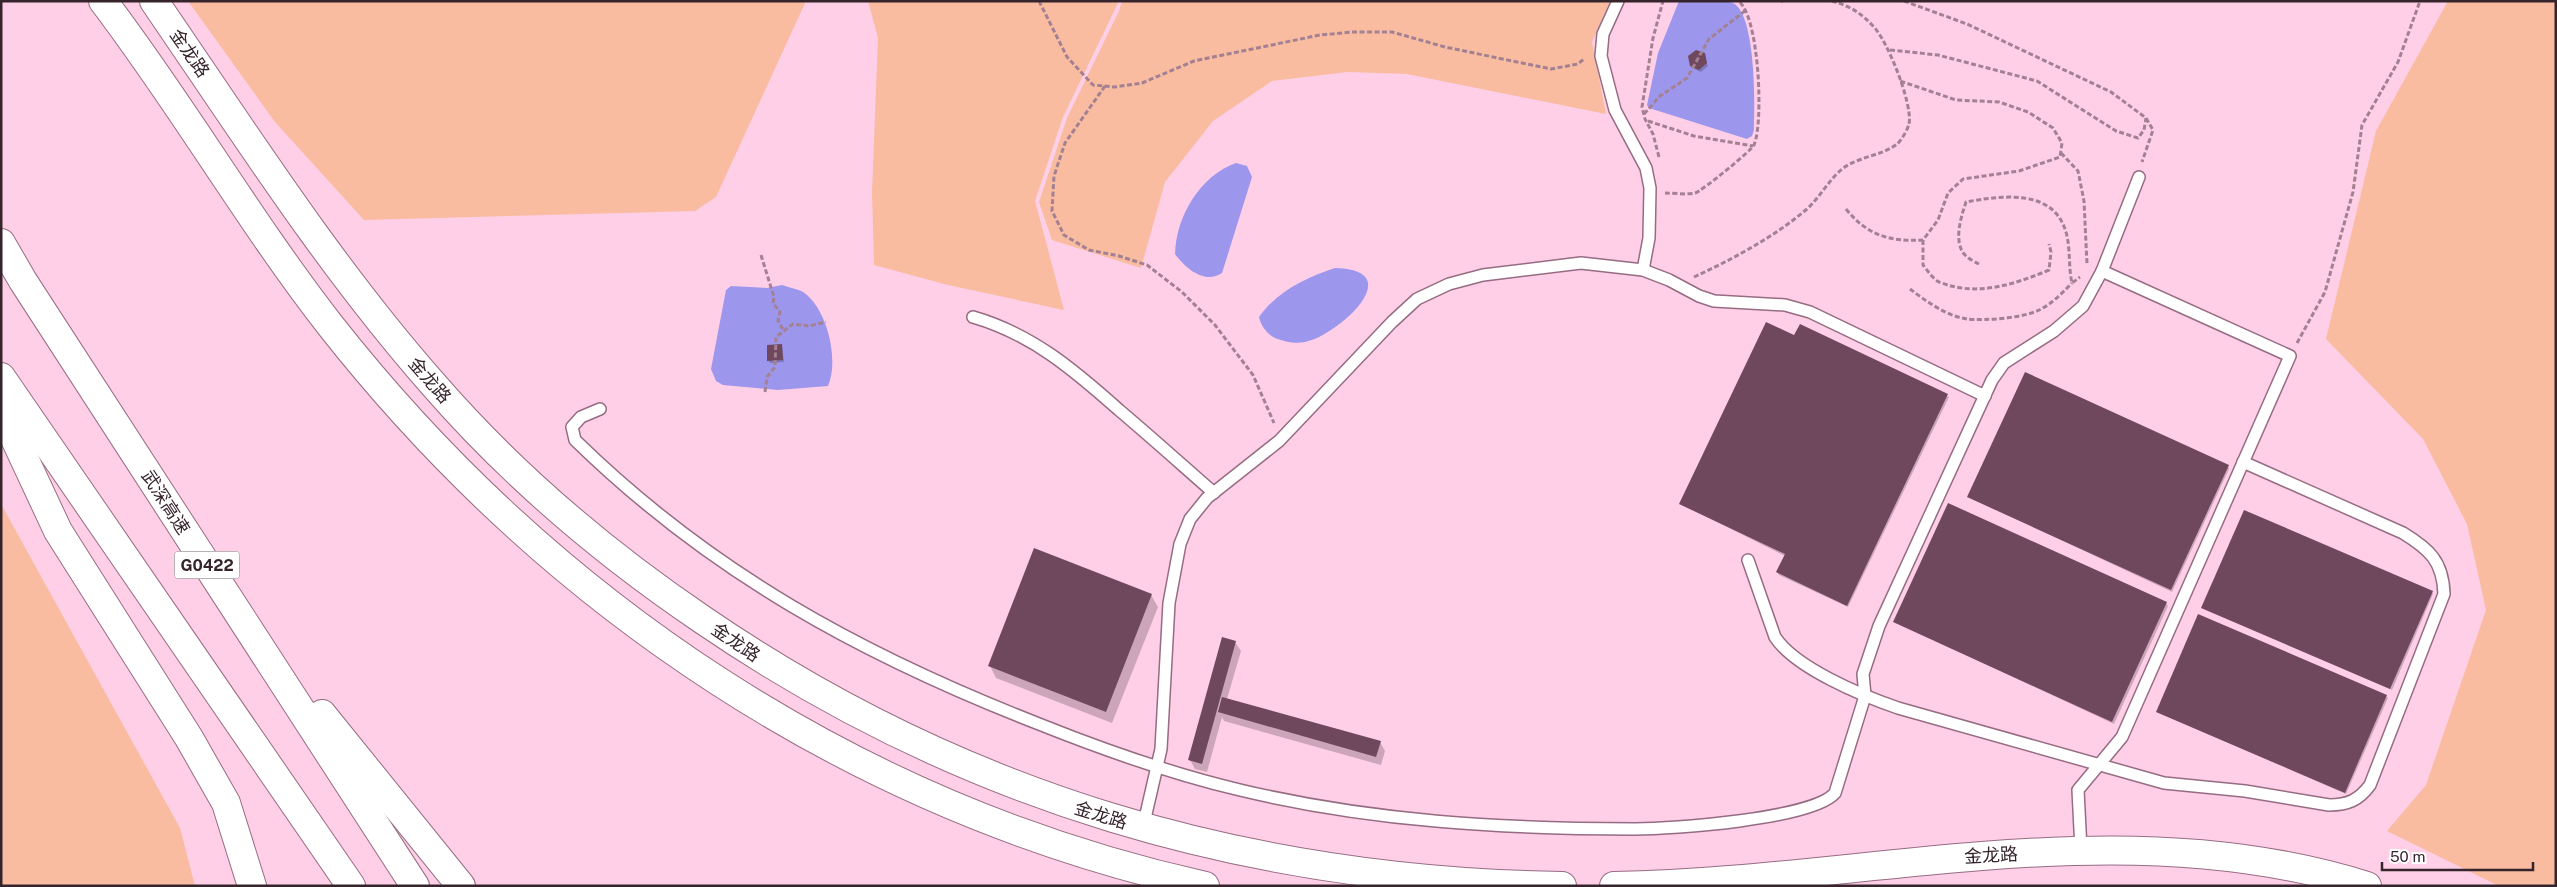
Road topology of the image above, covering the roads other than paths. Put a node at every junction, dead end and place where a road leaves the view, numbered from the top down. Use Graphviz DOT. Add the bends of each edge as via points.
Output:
graph roads {
  1 [pos="103,1"];
  2 [pos="154,1"];
  3 [pos="1618,1"];
  4 [pos="2139,176"];
  5 [pos="1,243"];
  6 [pos="1644,270"];
  7 [pos="2102,271"];
  8 [pos="973,317"];
  9 [pos="1,377"];
  10 [pos="1985,396"];
  11 [pos="1,409"];
  12 [pos="600,409"];
  13 [pos="2243,462"];
  14 [pos="1214,493"];
  15 [pos="1748,560"];
  16 [pos="232,603"];
  17 [pos="1865,696"];
  18 [pos="2099,764"];
  19 [pos="1159,767"];
  20 [pos="1143,827"];
  21 [pos="2081,850"];
  22 [pos="252,886"];
  23 [pos="351,886"];
  24 [pos="415,886"];
  25 [pos="461,886"];
  26 [pos="1205,886"];
  27 [pos="1562,886"];
  28 [pos="1614,886"];
  29 [pos="2367,886"];
  1 -- 26 [label="main road" via="261,231 364,368 440,454 487,500 591,590 748,700 853,759 915,789 1052,842 1119,864"];
  2 -- 20 [label="main road, 金龙路" via="296,207 397,341 475,430 595,540 665,595 767,663 879,726 1064,804"];
  3 -- 6 [label="lane" via="1603,34 1600,56 1615,110 1646,168 1651,193"];
  4 -- 7 [label="lane"];
  5 -- 16 [label="main road, 武深高速 / G0422"];
  6 -- 10 [label="lane" via="1714,301 1785,305 1810,312"];
  6 -- 14 [label="lane" via="1581,264 1550,266 1483,275 1432,291 1417,299 1392,322 1279,441"];
  7 -- 10 [label="lane" via="2083,306 2054,331 2004,363"];
  7 -- 13 [label="lane" via="2290,356"];
  8 -- 14 [label="lane" via="1021,335 1068,365"];
  9 -- 23 [label="main road"];
  10 -- 17 [label="lane" via="1879,626 1863,674"];
  11 -- 22 [label="main road" via="58,531 189,738 226,803"];
  12 -- 19 [label="lane" via="575,422 572,427 574,440 651,510 748,581 851,641 925,677 1078,739"];
  13 -- 18 [label="lane" via="2122,736"];
  13 -- 18 [label="lane" via="2403,532 2435,559 2443,576 2444,594 2370,785 2354,801 2329,805 2245,790 2164,783"];
  14 -- 19 [label="lane" via="1190,519 1174,570"];
  15 -- 17 [label="lane" via="1783,648 1793,657"];
  16 -- 24 [label="main road, 武深高速 / G0422"];
  16 -- 25 [label="main road"];
  17 -- 18 [label="lane"];
  17 -- 19 [label="lane" via="1835,792 1830,798 1785,812 1705,826 1584,829 1415,820 1242,791"];
  18 -- 21 [label="lane" via="2078,790"];
  19 -- 20 [label="lane"];
  20 -- 27 [label="main road, 金龙路" via="1192,841 1323,867 1456,882"];
  21 -- 28 [label="main road, 金龙路" via="1953,857 1718,882"];
  21 -- 29 [label="main road, 金龙路" via="2216,855 2280,864"];
}
